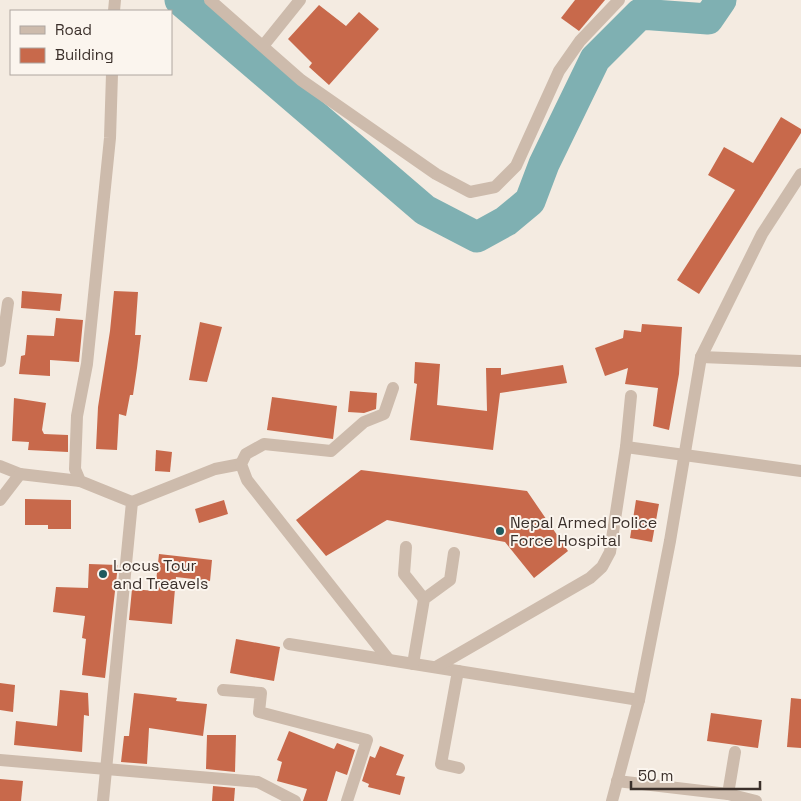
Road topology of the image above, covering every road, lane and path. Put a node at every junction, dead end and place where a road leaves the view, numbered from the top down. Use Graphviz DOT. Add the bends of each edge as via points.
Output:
graph roads {
  1 [pos="210,0"];
  2 [pos="300,0"];
  3 [pos="619,0"];
  4 [pos="263,46"];
  5 [pos="112,75"];
  6 [pos="801,174"];
  7 [pos="8,303"];
  8 [pos="701,357"];
  9 [pos="0,361"];
  10 [pos="801,361"];
  11 [pos="393,388"];
  12 [pos="631,396"];
  13 [pos="626,447"];
  14 [pos="684,454"];
  15 [pos="0,456"];
  16 [pos="241,464"];
  17 [pos="3,467"];
  18 [pos="801,471"];
  19 [pos="20,474"];
  20 [pos="80,481"];
  21 [pos="0,500"];
  22 [pos="132,502"];
  23 [pos="406,547"];
  24 [pos="454,553"];
  25 [pos="424,599"];
  26 [pos="289,644"];
  27 [pos="389,660"];
  28 [pos="412,664"];
  29 [pos="436,667"];
  30 [pos="458,671"];
  31 [pos="223,690"];
  32 [pos="639,700"];
  33 [pos="735,752"];
  34 [pos="0,760"];
  35 [pos="458,768"];
  36 [pos="105,770"];
  37 [pos="617,781"];
  38 [pos="728,794"];
  39 [pos="103,801"];
  40 [pos="295,801"];
  41 [pos="347,801"];
  42 [pos="612,801"];
  43 [pos="756,801"];
  1 -- 4 [label="street"];
  2 -- 4 [label="street"];
  3 -- 4 [label="street" via="580,41 559,71 516,166 495,186 470,192 436,174 301,80"];
  5 -- 20 [label="street" via="109,147 86,364 77,416 75,470"];
  6 -- 8 [label="street" via="762,234"];
  7 -- 9 [label="street"];
  8 -- 10 [label="street"];
  8 -- 14 [label="street"];
  11 -- 16 [label="street" via="384,414 364,422 331,451 264,444 246,454"];
  12 -- 13 [label="street"];
  13 -- 14 [label="street"];
  13 -- 29 [label="street" via="610,552 602,567 590,578"];
  14 -- 18 [label="street"];
  14 -- 32 [label="street"];
  15 -- 17 [label="street"];
  16 -- 22 [label="street" via="215,469"];
  16 -- 27 [label="street" via="247,480"];
  17 -- 19 [label="street"];
  19 -- 20 [label="street"];
  19 -- 21 [label="street"];
  20 -- 22 [label="street"];
  22 -- 36 [label="street"];
  23 -- 25 [label="street" via="404,574"];
  24 -- 25 [label="street" via="450,580"];
  25 -- 28 [label="street"];
  26 -- 27 [label="street"];
  27 -- 28 [label="street"];
  28 -- 29 [label="street"];
  29 -- 30 [label="street"];
  30 -- 32 [label="street"];
  30 -- 35 [label="street" via="441,764"];
  31 -- 41 [label="street" via="261,693 259,712 367,740"];
  32 -- 37 [label="street"];
  33 -- 38 [label="street"];
  34 -- 36 [label="street"];
  36 -- 39 [label="street"];
  36 -- 40 [label="street" via="258,782"];
  37 -- 38 [label="street"];
  37 -- 42 [label="street"];
  38 -- 43 [label="street"];
}
